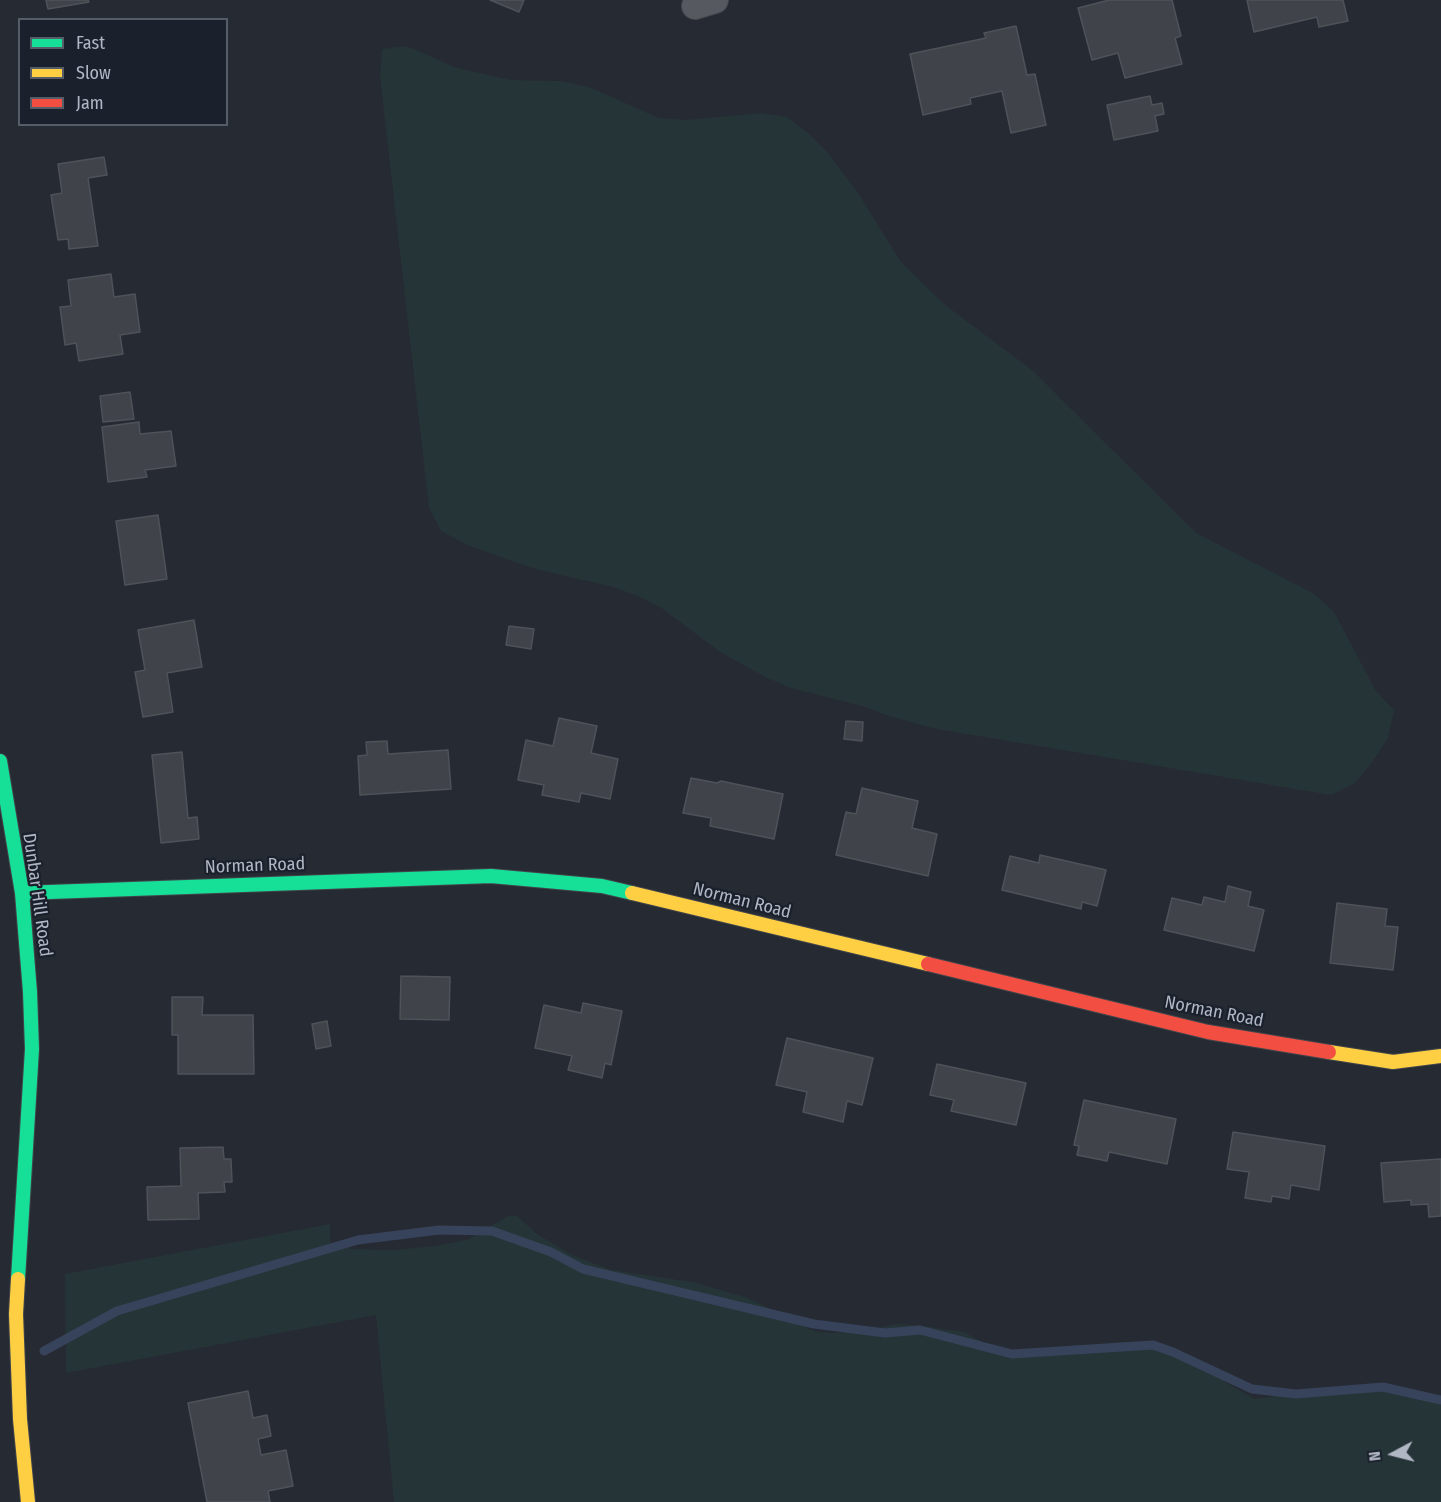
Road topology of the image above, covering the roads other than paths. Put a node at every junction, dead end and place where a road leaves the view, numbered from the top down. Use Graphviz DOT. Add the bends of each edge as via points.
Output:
graph roads {
  1 [pos="0,761"];
  2 [pos="22,893"];
  3 [pos="1441,1056"];
  4 [pos="28,1502"];
  1 -- 2 [label="street, Dunbar Hill Road"];
  2 -- 3 [label="street, Norman Road" via="491,876 602,886 1208,1032 1394,1062"];
  2 -- 4 [label="street, Dunbar Hill Road" via="32,1049 16,1314"];
}
